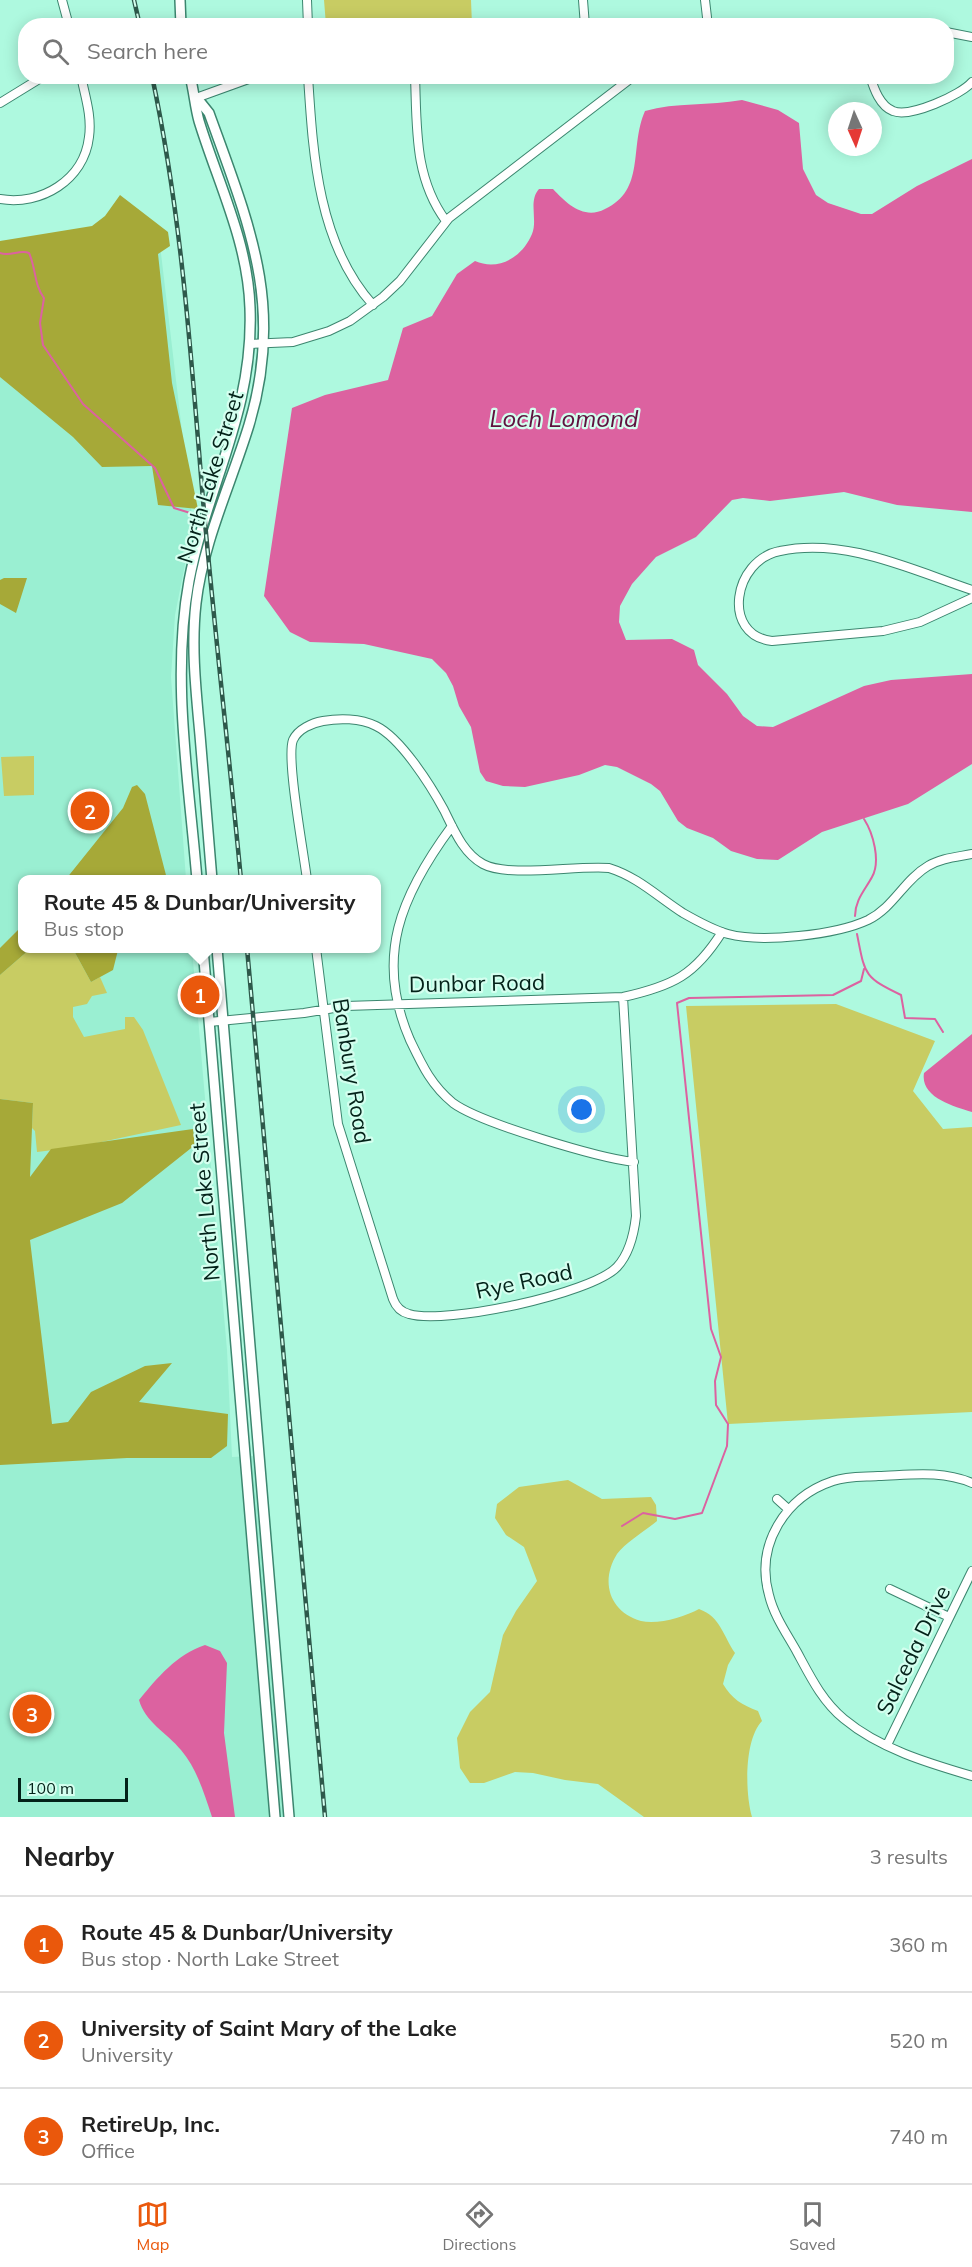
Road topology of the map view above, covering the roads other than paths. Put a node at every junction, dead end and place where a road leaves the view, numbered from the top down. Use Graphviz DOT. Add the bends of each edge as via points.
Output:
graph roads {
  1 [pos="62,0"];
  2 [pos="180,0"];
  3 [pos="307,0"];
  4 [pos="583,0"];
  5 [pos="705,0"];
  6 [pos="67,18"];
  7 [pos="181,18"];
  8 [pos="308,18"];
  9 [pos="584,18"];
  10 [pos="707,18"];
  11 [pos="954,34"];
  12 [pos="972,37"];
  13 [pos="972,82"];
  14 [pos="31,84"];
  15 [pos="83,84"];
  16 [pos="192,84"];
  17 [pos="235,84"];
  18 [pos="308,84"];
  19 [pos="415,84"];
  20 [pos="624,84"];
  21 [pos="874,84"];
  22 [pos="196,98"];
  23 [pos="0,103"];
  24 [pos="0,199"];
  25 [pos="446,221"];
  26 [pos="373,305"];
  27 [pos="249,344"];
  28 [pos="264,344"];
  29 [pos="972,590"];
  30 [pos="972,598"];
  31 [pos="452,826"];
  32 [pos="972,854"];
  33 [pos="197,875"];
  34 [pos="212,875"];
  35 [pos="306,875"];
  36 [pos="722,932"];
  37 [pos="203,953"];
  38 [pos="217,953"];
  39 [pos="316,953"];
  40 [pos="624,997"];
  41 [pos="397,1003"];
  42 [pos="324,1010"];
  43 [pos="223,1021"];
  44 [pos="209,1022"];
  45 [pos="634,1162"];
  46 [pos="393,1299"];
  47 [pos="972,1483"];
  48 [pos="777,1499"];
  49 [pos="787,1508"];
  50 [pos="972,1571"];
  51 [pos="890,1589"];
  52 [pos="949,1617"];
  53 [pos="887,1745"];
  54 [pos="972,1776"];
  55 [pos="275,1817"];
  56 [pos="289,1817"];
  1 -- 6 [label="street"];
  2 -- 7 [label="main road"];
  3 -- 8 [label="street"];
  4 -- 9 [label="street"];
  5 -- 10 [label="street"];
  11 -- 12 [label="street"];
  13 -- 21 [label="street" via="943,100 900,113 886,107"];
  14 -- 23 [label="street"];
  15 -- 24 [label="street" via="89,138 78,167 68,180 35,198"];
  16 -- 22 [label="main road, North Lake Street"];
  17 -- 22 [label="street"];
  18 -- 26 [label="street" via="310,123 323,204 339,250"];
  19 -- 25 [label="street" via="421,168 426,188"];
  20 -- 25 [label="street"];
  22 -- 27 [label="main road, North Lake Street" via="198,118 243,256 250,300"];
  22 -- 28 [label="main road, North Lake Street" via="209,113 249,222 263,288"];
  25 -- 26 [label="street" via="400,281"];
  26 -- 28 [label="street" via="329,332 292,342"];
  27 -- 28 [label="street"];
  27 -- 33 [label="main road, North Lake Street" via="240,409 193,561 182,628 182,686"];
  28 -- 34 [label="main road, North Lake Street" via="252,411 213,529 195,606 194,662"];
  29 -- 30 [label="street" via="860,554 794,549 768,554 753,564 742,579 739,597 744,622 751,632 772,641 885,630 920,622"];
  31 -- 35 [label="street" via="417,769 376,726 347,719 313,723 300,730 292,745"];
  31 -- 36 [label="street" via="471,856 491,868 609,868 626,873 682,912"];
  31 -- 41 [label="street" via="423,869 399,923 392,971"];
  32 -- 36 [label="street" via="939,860 926,867 882,912 850,926 781,936"];
  36 -- 40 [label="street, Dunbar Road" via="695,969 685,976 654,990"];
  37 -- 44 [label="main road, North Lake Street"];
  38 -- 43 [label="main road, North Lake Street"];
  39 -- 42 [label="street, Banbury Road"];
  40 -- 41 [label="street, Dunbar Road"];
  40 -- 45 [label="street, Rye Road"];
  41 -- 42 [label="street, Dunbar Road"];
  41 -- 45 [label="street" via="422,1067 456,1105 500,1124"];
  42 -- 43 [label="street, Dunbar Road"];
  42 -- 46 [label="street, Banbury Road" via="338,1124"];
  43 -- 44 [label="street, Dunbar Road"];
  43 -- 56 [label="main road, North Lake Street"];
  44 -- 55 [label="main road, North Lake Street"];
  45 -- 46 [label="street, Rye Road" via="635,1225 631,1244 618,1266 601,1279 573,1291 515,1305 428,1317 403,1312"];
  47 -- 49 [label="street" via="936,1473 849,1477 812,1490"];
  48 -- 49 [label="street"];
  49 -- 53 [label="street" via="770,1542 766,1563 766,1585 774,1611 831,1707"];
  50 -- 52 [label="street, Salceda Drive"];
  51 -- 52 [label="street"];
  52 -- 53 [label="street, Salceda Drive"];
  53 -- 54 [label="street"];
}
